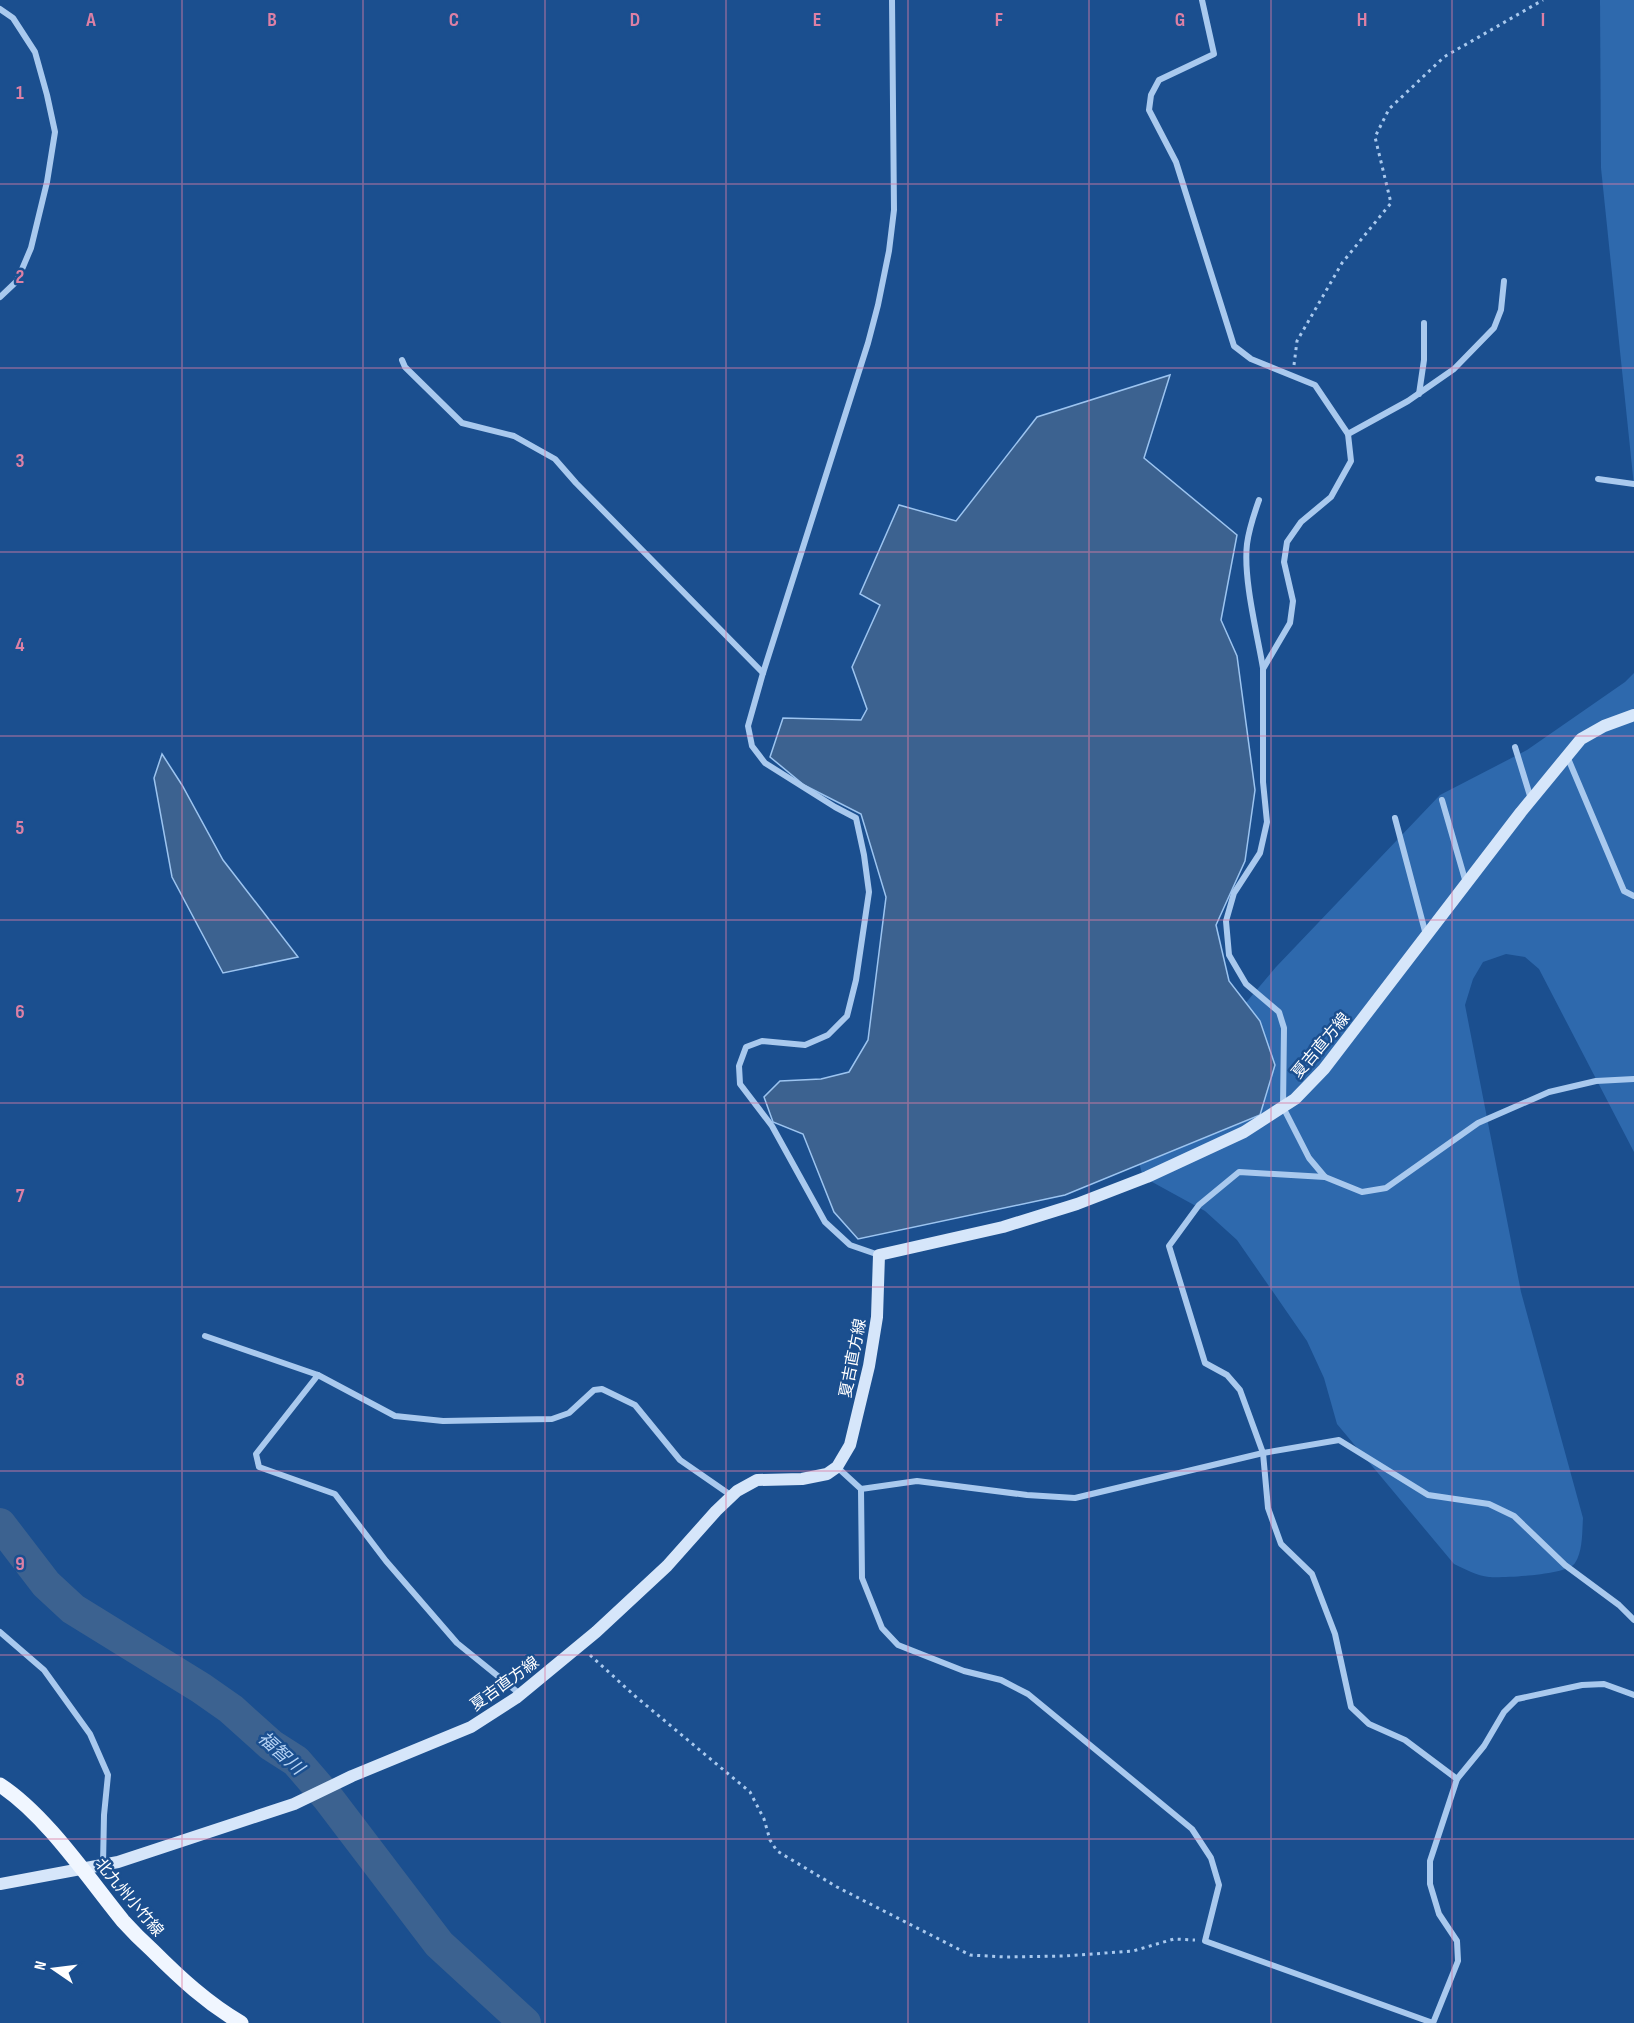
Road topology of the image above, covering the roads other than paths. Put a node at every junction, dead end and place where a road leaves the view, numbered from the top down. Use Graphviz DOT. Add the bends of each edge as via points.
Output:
graph roads {
  1 [pos="892,0"];
  2 [pos="1202,0"];
  3 [pos="0,9"];
  4 [pos="1504,281"];
  5 [pos="0,297"];
  6 [pos="1424,323"];
  7 [pos="402,360"];
  8 [pos="1419,394"];
  9 [pos="1348,434"];
  10 [pos="1598,479"];
  11 [pos="1634,484"];
  12 [pos="1259,500"];
  13 [pos="1263,669"];
  14 [pos="763,673"];
  15 [pos="1634,715"];
  16 [pos="1515,747"];
  17 [pos="1567,756"];
  18 [pos="1442,800"];
  19 [pos="1531,800"];
  20 [pos="1395,818"];
  21 [pos="1466,884"];
  22 [pos="1634,896"];
  23 [pos="1427,935"];
  24 [pos="1634,1079"];
  25 [pos="1283,1107"];
  26 [pos="1325,1177"];
  27 [pos="879,1255"];
  28 [pos="205,1336"];
  29 [pos="318,1375"];
  30 [pos="1263,1453"];
  31 [pos="837,1467"];
  32 [pos="861,1489"];
  33 [pos="732,1496"];
  34 [pos="1634,1620"];
  35 [pos="0,1632"];
  36 [pos="520,1695"];
  37 [pos="1634,1695"];
  38 [pos="1457,1779"];
  39 [pos="0,1785"];
  40 [pos="103,1864"];
  41 [pos="82,1868"];
  42 [pos="0,1884"];
  43 [pos="241,2023"];
  44 [pos="1433,2023"];
  1 -- 14 [label="street" via="894,210 889,251 867,344"];
  2 -- 9 [label="street" via="1214,54 1160,80 1151,95 1149,110 1176,162 1234,346 1251,359 1316,386"];
  3 -- 5 [label="street" via="13,18 35,52 55,132 31,248 17,281"];
  4 -- 8 [label="street" via="1501,310 1494,328 1454,369"];
  6 -- 8 [label="street"];
  7 -- 14 [label="street" via="462,423 514,435 555,459"];
  8 -- 9 [label="street"];
  9 -- 13 [label="street" via="1351,461 1331,497 1301,522 1287,542 1284,562 1293,601 1290,622"];
  10 -- 11 [label="street"];
  12 -- 13 [label="street" via="1246,547"];
  13 -- 25 [label="street" via="1267,822 1260,853 1234,893 1226,921 1229,955 1246,984 1279,1012 1284,1028"];
  14 -- 27 [label="street" via="748,726 752,746 765,763 856,818 869,892 847,1016 828,1035 805,1045 762,1041 746,1047 739,1066 740,1084 772,1126 825,1222 850,1245"];
  15 -- 17 [label="main road, 夏吉直方線" via="1581,739"];
  16 -- 19 [label="street"];
  17 -- 19 [label="main road, 夏吉直方線"];
  17 -- 22 [label="street" via="1624,891"];
  18 -- 21 [label="street"];
  19 -- 21 [label="main road, 夏吉直方線"];
  20 -- 23 [label="street"];
  21 -- 23 [label="main road, 夏吉直方線"];
  23 -- 25 [label="main road, 夏吉直方線" via="1324,1069"];
  24 -- 26 [label="street" via="1596,1081 1549,1092 1478,1123 1386,1188 1362,1192"];
  25 -- 26 [label="street" via="1309,1158"];
  25 -- 27 [label="main road, 夏吉直方線" via="1234,1137 1077,1204 1003,1227"];
  26 -- 30 [label="street" via="1239,1172 1199,1205 1169,1246 1205,1363 1227,1375 1240,1390"];
  27 -- 31 [label="main road, 夏吉直方線" via="877,1317 869,1366 850,1445"];
  28 -- 29 [label="street"];
  29 -- 33 [label="street" via="395,1416 442,1421 552,1419 569,1413 594,1390 602,1389 635,1405 680,1460"];
  29 -- 36 [label="street" via="255,1454 259,1467 334,1494 457,1643"];
  30 -- 32 [label="street" via="1075,1498 1027,1496 917,1481"];
  30 -- 34 [label="street" via="1339,1440 1428,1495 1489,1504 1514,1516 1565,1565"];
  30 -- 38 [label="street" via="1268,1508 1281,1544 1312,1574 1335,1634 1351,1707 1369,1724 1405,1740"];
  31 -- 32 [label="street"];
  31 -- 33 [label="main road, 夏吉直方線" via="827,1474 801,1479 757,1480"];
  32 -- 44 [label="street" via="862,1578 882,1628 898,1645 964,1671 1001,1680 1028,1694 1192,1829 1211,1858 1219,1885 1205,1941"];
  33 -- 36 [label="main road, 夏吉直方線" via="667,1566"];
  35 -- 40 [label="street" via="44,1670 90,1734 108,1775"];
  36 -- 40 [label="main road, 夏吉直方線" via="471,1728 294,1804"];
  37 -- 38 [label="street" via="1604,1684 1581,1684 1517,1699"];
  38 -- 44 [label="street" via="1430,1861 1430,1884 1439,1914 1458,1941 1458,1961"];
  39 -- 41 [label="main road, 北九州小竹線" via="44,1824"];
  40 -- 41 [label="main road, 夏吉直方線"];
  41 -- 42 [label="main road, 夏吉直方線"];
  41 -- 43 [label="main road, 北九州小竹線" via="125,1924 181,1979 214,2007"];
}
